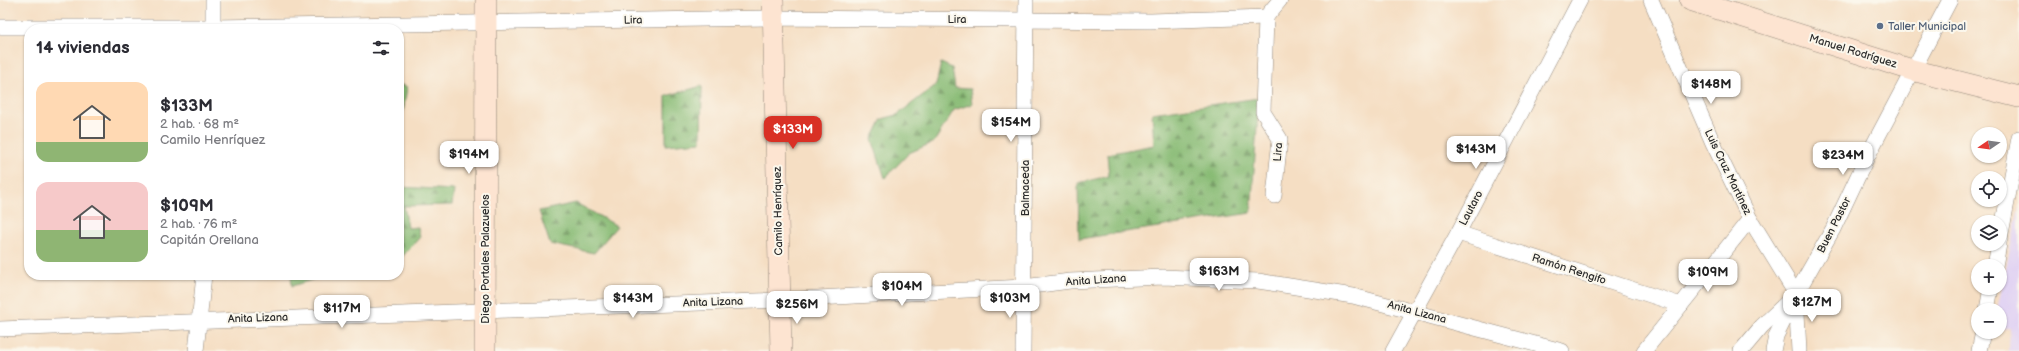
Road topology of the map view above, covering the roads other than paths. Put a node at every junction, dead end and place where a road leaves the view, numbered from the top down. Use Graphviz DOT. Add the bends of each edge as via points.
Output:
graph roads {
  1 [pos="213,0"];
  2 [pos="486,0"];
  3 [pos="1026,0"];
  4 [pos="1280,0"];
  5 [pos="1580,0"];
  6 [pos="1651,0"];
  7 [pos="1690,0"];
  8 [pos="1950,0"];
  9 [pos="773,9"];
  10 [pos="1266,17"];
  11 [pos="1026,20"];
  12 [pos="486,22"];
  13 [pos="213,24"];
  14 [pos="395,24"];
  15 [pos="0,27"];
  16 [pos="24,27"];
  17 [pos="1912,70"];
  18 [pos="2019,97"];
  19 [pos="2019,138"];
  20 [pos="1274,196"];
  21 [pos="2005,215"];
  22 [pos="1750,219"];
  23 [pos="1458,233"];
  24 [pos="203,280"];
  25 [pos="1024,287"];
  26 [pos="1796,294"];
  27 [pos="780,300"];
  28 [pos="1681,305"];
  29 [pos="485,310"];
  30 [pos="1414,311"];
  31 [pos="198,321"];
  32 [pos="0,329"];
  33 [pos="1982,339"];
  34 [pos="1804,350"];
  35 [pos="196,351"];
  36 [pos="485,351"];
  37 [pos="781,351"];
  38 [pos="1023,351"];
  39 [pos="1393,351"];
  40 [pos="1562,351"];
  41 [pos="1644,351"];
  42 [pos="1742,351"];
  43 [pos="1774,351"];
  44 [pos="1979,351"];
  1 -- 13 [label="street"];
  2 -- 12 [label="street, Diego Portales Palazuelos"];
  3 -- 11 [label="street, Balmaceda"];
  4 -- 10 [label="street"];
  5 -- 23 [label="street, Lautaro"];
  6 -- 22 [label="street, Luis Cruz Martínez" via="1713,143"];
  7 -- 17 [label="street, Manuel Rodríguez"];
  8 -- 17 [label="street, Buen Pastor"];
  9 -- 11 [label="street, Lira"];
  9 -- 12 [label="street, Lira"];
  9 -- 27 [label="street, Camilo Henríquez"];
  10 -- 11 [label="street, Lira" via="1151,21"];
  10 -- 20 [label="street, Lira" via="1262,112 1280,139"];
  11 -- 25 [label="street, Balmaceda"];
  12 -- 14 [label="street, Lira"];
  12 -- 29 [label="street, Diego Portales Palazuelos"];
  15 -- 16 [label="street, Lira"];
  17 -- 18 [label="street, Manuel Rodríguez"];
  17 -- 26 [label="street, Buen Pastor" via="1833,229"];
  19 -- 21 [label="street"];
  22 -- 26 [label="street, Luis Cruz Martínez"];
  22 -- 28 [label="street"];
  23 -- 28 [label="street, Ramón Rengifo"];
  23 -- 30 [label="street, Lautaro"];
  24 -- 31 [label="street"];
  25 -- 27 [label="street, Anita Lizana"];
  25 -- 30 [label="street, Anita Lizana" via="1116,278 1209,278 1305,288 1353,296"];
  25 -- 38 [label="street, Balmaceda"];
  26 -- 34 [label="street, Luis Cruz Martínez"];
  26 -- 42 [label="street, Buen Pastor" via="1762,326"];
  26 -- 43 [label="street" via="1776,336"];
  27 -- 29 [label="street, Anita Lizana"];
  27 -- 37 [label="street, Camilo Henríquez"];
  28 -- 41 [label="street"];
  29 -- 31 [label="street, Anita Lizana"];
  29 -- 36 [label="street, Diego Portales Palazuelos"];
  30 -- 39 [label="street, Lautaro"];
  30 -- 40 [label="street, Anita Lizana"];
  31 -- 32 [label="street, Anita Lizana"];
  31 -- 35 [label="street"];
  33 -- 44 [label="street"];
}
